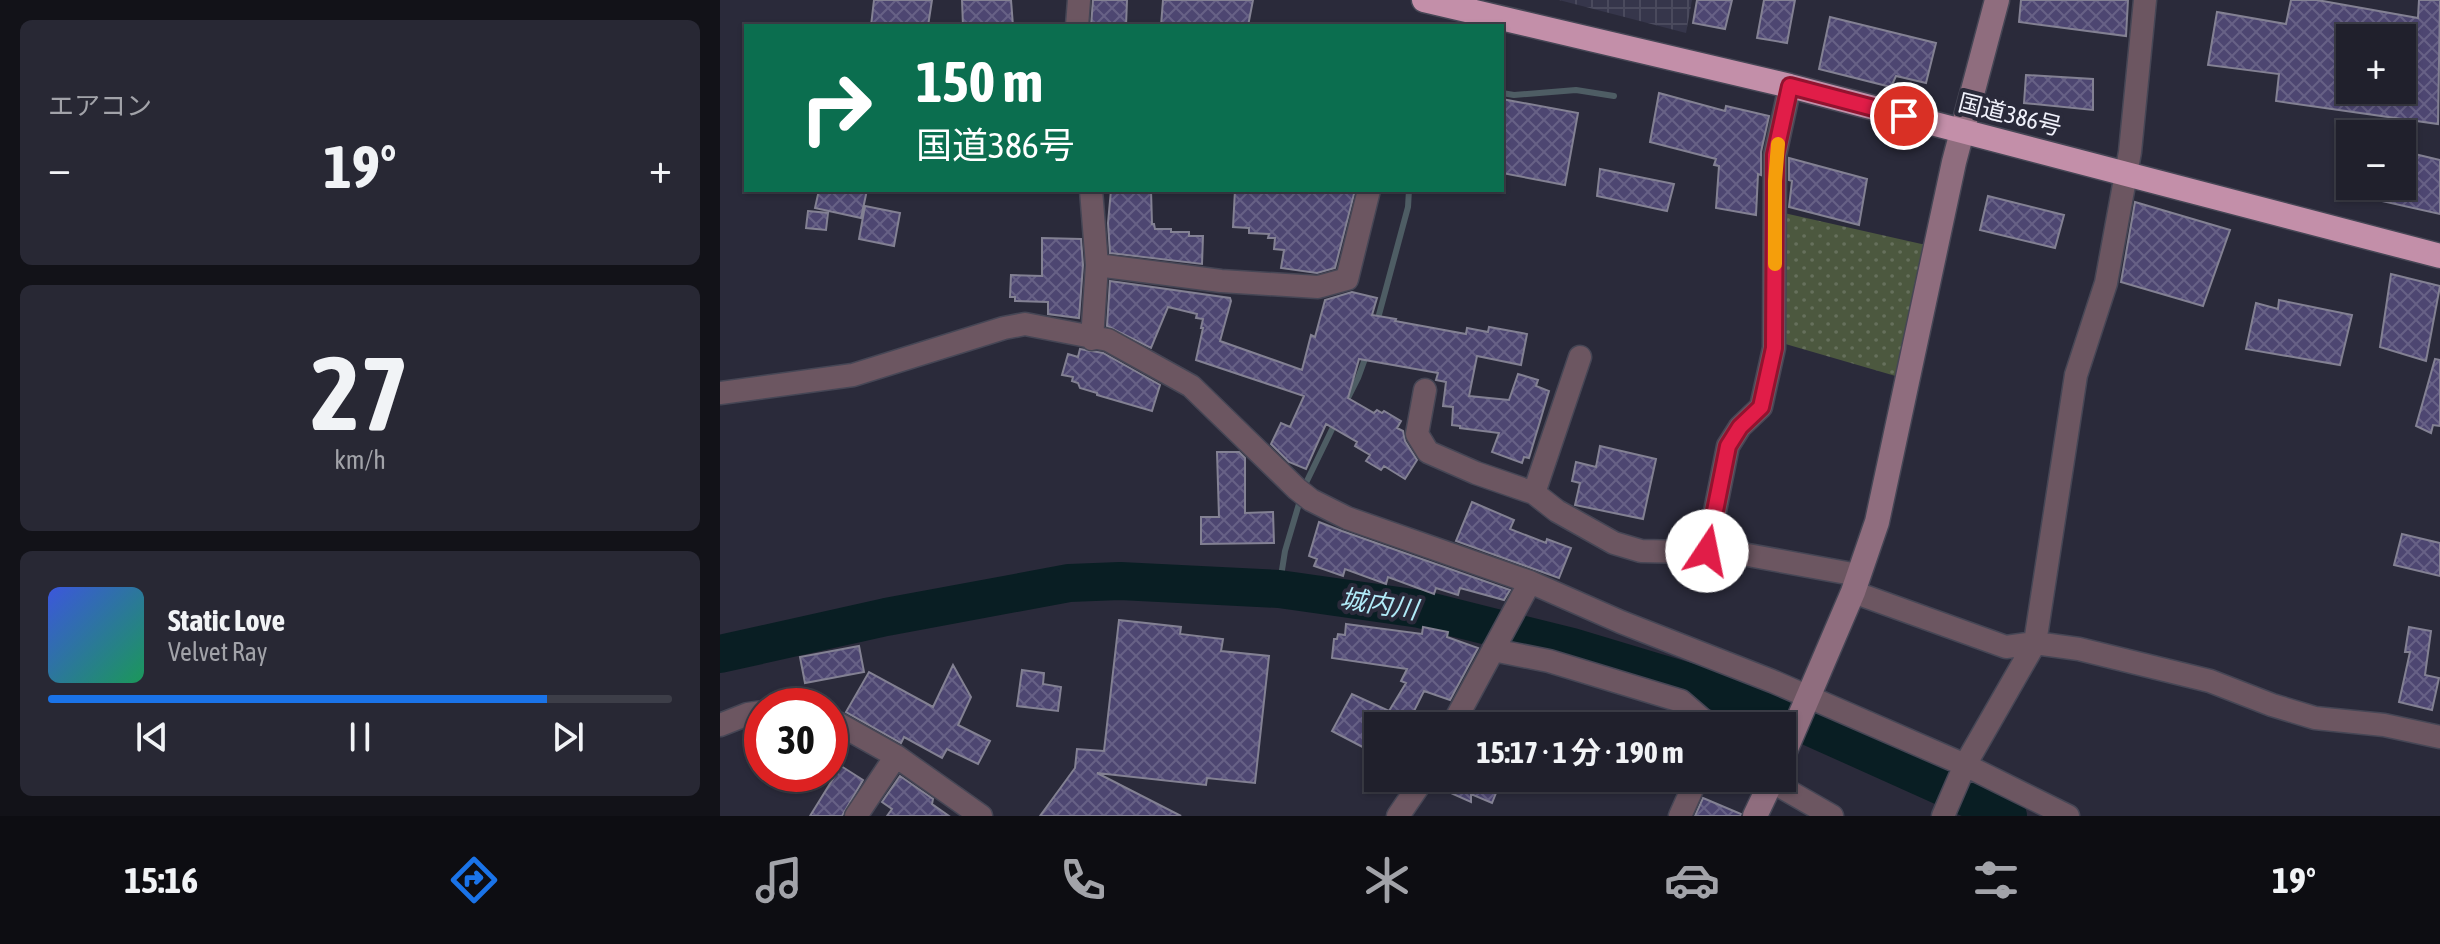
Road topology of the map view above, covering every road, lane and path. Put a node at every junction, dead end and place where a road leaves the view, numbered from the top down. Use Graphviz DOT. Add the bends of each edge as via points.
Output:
graph roads {
  1 [pos="1079,0"];
  2 [pos="1424,0"];
  3 [pos="1997,0"];
  4 [pos="2145,0"];
  5 [pos="1077,24"];
  6 [pos="1790,86"];
  7 [pos="1963,132"];
  8 [pos="2124,173"];
  9 [pos="1091,192"];
  10 [pos="1369,192"];
  11 [pos="2440,256"];
  12 [pos="1097,265"];
  13 [pos="1092,339"];
  14 [pos="1580,357"];
  15 [pos="1425,390"];
  16 [pos="720,393"];
  17 [pos="1534,493"];
  18 [pos="1707,551"];
  19 [pos="1530,582"];
  20 [pos="1856,583"];
  21 [pos="2035,643"];
  22 [pos="1495,647"];
  23 [pos="1810,698"];
  24 [pos="1460,712"];
  25 [pos="1694,712"];
  26 [pos="744,716"];
  27 [pos="720,725"];
  28 [pos="1796,728"];
  29 [pos="848,729"];
  30 [pos="2440,737"];
  31 [pos="896,756"];
  32 [pos="1965,765"];
  33 [pos="1414,792"];
  34 [pos="1691,792"];
  35 [pos="1766,792"];
  36 [pos="1790,792"];
  37 [pos="956,808"];
  38 [pos="1945,811"];
  39 [pos="856,816"];
  40 [pos="981,816"];
  41 [pos="1398,816"];
  42 [pos="1680,816"];
  43 [pos="1755,816"];
  44 [pos="1832,816"];
  45 [pos="2068,816"];
  1 -- 5 [label="street"];
  2 -- 6 [label="highway, 国道386号"];
  3 -- 7 [label="street"];
  4 -- 8 [label="street"];
  6 -- 7 [label="highway, 国道386号"];
  6 -- 18 [label="street" via="1775,155 1774,348 1761,407 1728,446"];
  7 -- 8 [label="highway, 国道386号"];
  7 -- 20 [label="street" via="1877,522"];
  8 -- 11 [label="highway, 国道386号"];
  8 -- 21 [label="street" via="2109,271 2076,375"];
  9 -- 12 [label="street"];
  10 -- 12 [label="street" via="1347,279 1318,287"];
  12 -- 13 [label="street"];
  13 -- 16 [label="street" via="1025,324 853,375"];
  13 -- 19 [label="street" via="1108,340 1191,386 1304,494 1347,518"];
  14 -- 17 [label="street"];
  15 -- 17 [label="street" via="1417,434 1428,452"];
  17 -- 18 [label="street" via="1614,543 1641,551"];
  18 -- 20 [label="street" via="1737,553"];
  19 -- 22 [label="street"];
  19 -- 23 [label="street"];
  20 -- 21 [label="street" via="2006,647"];
  20 -- 23 [label="street"];
  21 -- 30 [label="street" via="2210,681 2315,718"];
  21 -- 32 [label="street"];
  22 -- 24 [label="street"];
  22 -- 25 [label="street" via="1681,701"];
  23 -- 28 [label="street"];
  23 -- 32 [label="street"];
  26 -- 27 [label="street"];
  29 -- 31 [label="street"];
  31 -- 37 [label="street"];
  31 -- 39 [label="street"];
  32 -- 38 [label="street"];
  32 -- 45 [label="street"];
  33 -- 41 [label="street"];
  34 -- 42 [label="street"];
  35 -- 43 [label="street"];
  36 -- 44 [label="street"];
  37 -- 40 [label="street"];
}
